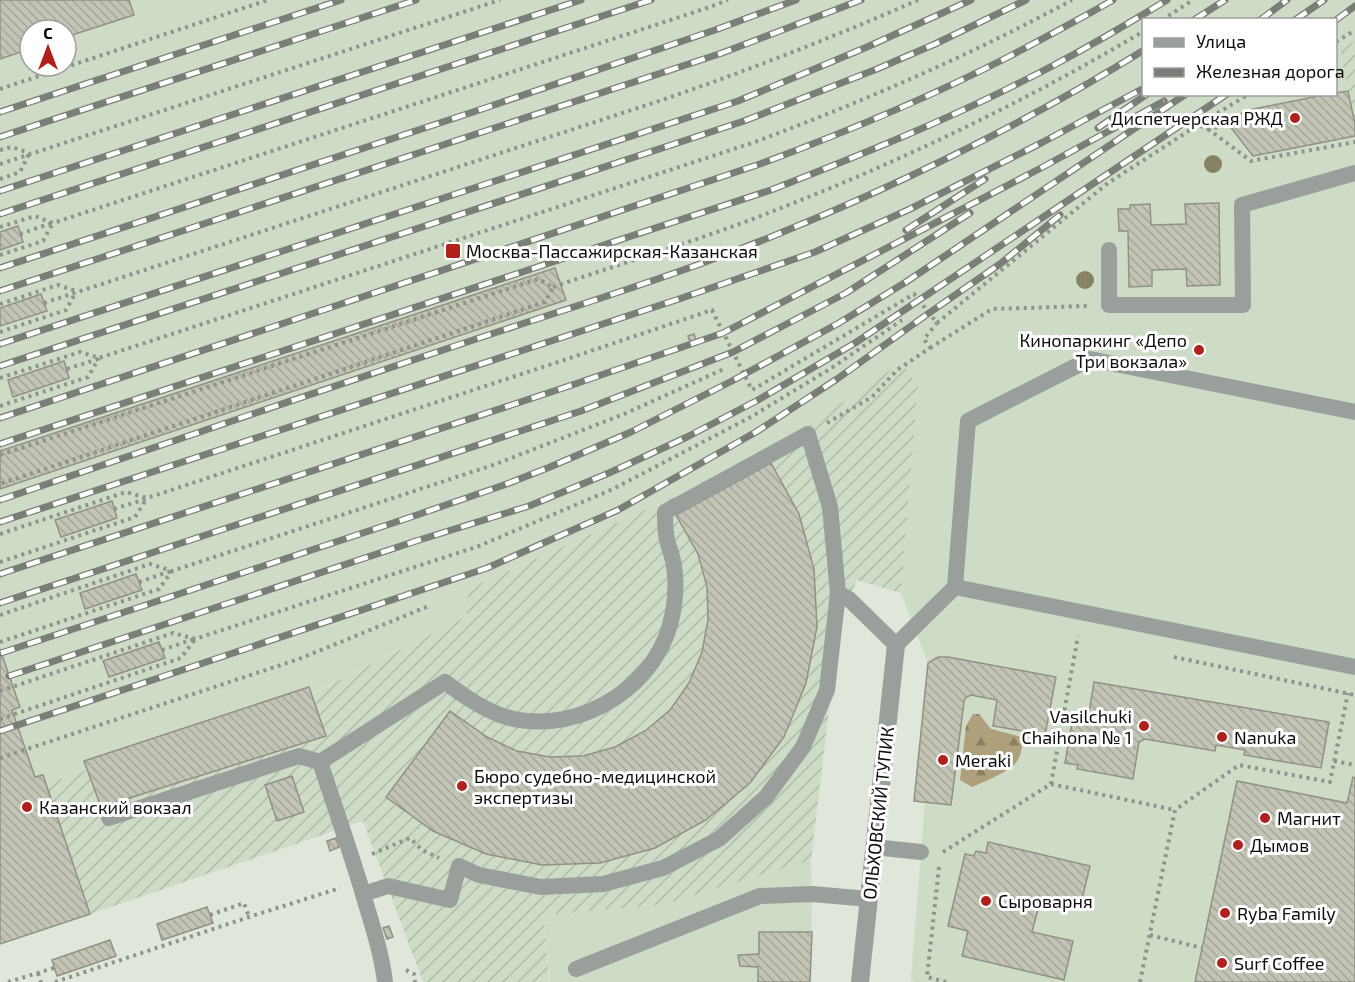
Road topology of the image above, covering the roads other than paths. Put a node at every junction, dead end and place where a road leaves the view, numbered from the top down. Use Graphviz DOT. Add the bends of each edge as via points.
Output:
graph roads {
  1 [pos="1355,173"];
  2 [pos="1109,250"];
  3 [pos="1355,412"];
  4 [pos="955,586"];
  5 [pos="838,593"];
  6 [pos="896,645"];
  7 [pos="1355,668"];
  8 [pos="320,762"];
  9 [pos="109,819"];
  10 [pos="874,847"];
  11 [pos="921,852"];
  12 [pos="363,894"];
  13 [pos="868,899"];
  14 [pos="576,969"];
  15 [pos="385,982"];
  16 [pos="860,982"];
  1 -- 2 [label="lane" via="1242,205 1243,305 1109,305"];
  3 -- 4 [label="lane" via="1090,359 968,421"];
  4 -- 6 [label="lane"];
  4 -- 7 [label="lane"];
  5 -- 6 [label="lane"];
  5 -- 8 [label="lane" via="830,507 808,434 665,512 666,537 674,566 670,626 658,654 618,698 591,712 562,720 531,721 502,716 474,704 445,682"];
  5 -- 12 [label="lane" via="827,690 803,747 766,797 719,839 663,868 603,884 541,886 479,875 459,866 450,900 388,886"];
  6 -- 10 [label="street, ОЛЬХОВСКИЙ ТУПИК"];
  8 -- 9 [label="lane" via="299,756"];
  8 -- 12 [label="lane"];
  10 -- 11 [label="lane"];
  10 -- 13 [label="street, ОЛЬХОВСКИЙ ТУПИК"];
  12 -- 15 [label="lane"];
  13 -- 14 [label="lane" via="812,894 760,896"];
  13 -- 16 [label="street, ОЛЬХОВСКИЙ ТУПИК"];
}
